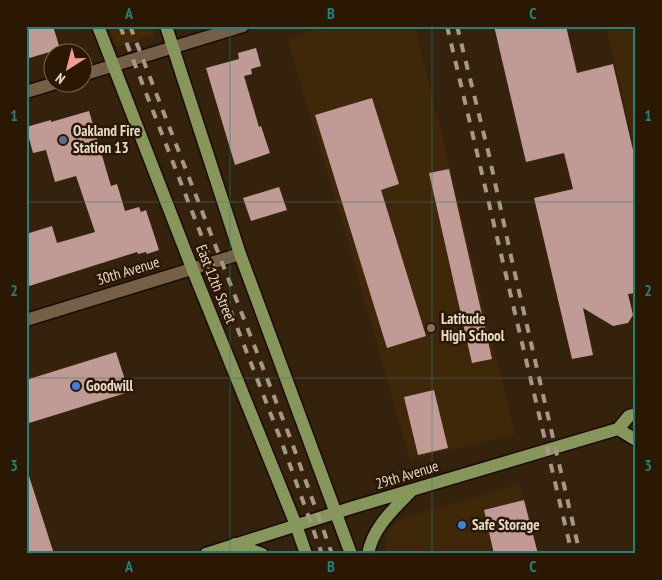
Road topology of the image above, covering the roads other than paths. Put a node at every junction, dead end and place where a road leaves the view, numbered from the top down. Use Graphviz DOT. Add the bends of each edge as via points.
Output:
graph roads {
  1 [pos="98,26"];
  2 [pos="166,26"];
  3 [pos="243,26"];
  4 [pos="172,48"];
  5 [pos="114,66"];
  6 [pos="92,72"];
  7 [pos="42,87"];
  8 [pos="26,92"];
  9 [pos="240,254"];
  10 [pos="192,268"];
  11 [pos="26,320"];
  12 [pos="636,414"];
  13 [pos="618,430"];
  14 [pos="636,440"];
  15 [pos="413,490"];
  16 [pos="337,513"];
  17 [pos="296,525"];
  18 [pos="235,544"];
  19 [pos="206,554"];
  20 [pos="262,554"];
  21 [pos="306,554"];
  22 [pos="351,554"];
  23 [pos="368,554"];
  1 -- 5 [label="main road, East 12th Street"];
  2 -- 4 [label="main road"];
  3 -- 4 [label="street"];
  4 -- 5 [label="street"];
  4 -- 9 [label="main road"];
  5 -- 6 [label="street"];
  5 -- 10 [label="main road, East 12th Street"];
  7 -- 8 [label="street"];
  9 -- 10 [label="street, 30th Avenue"];
  9 -- 16 [label="main road"];
  10 -- 11 [label="street, 30th Avenue"];
  10 -- 17 [label="main road, East 12th Street"];
  12 -- 13 [label="main road, 29th Avenue" via="629,416"];
  13 -- 14 [label="main road"];
  13 -- 15 [label="main road, 29th Avenue"];
  15 -- 16 [label="main road, 29th Avenue"];
  15 -- 23 [label="main road" via="383,521"];
  16 -- 17 [label="main road, 29th Avenue"];
  16 -- 22 [label="main road"];
  17 -- 18 [label="main road, 29th Avenue"];
  17 -- 21 [label="main road, East 12th Street"];
  18 -- 19 [label="main road, 29th Avenue"];
  18 -- 20 [label="main road"];
}
